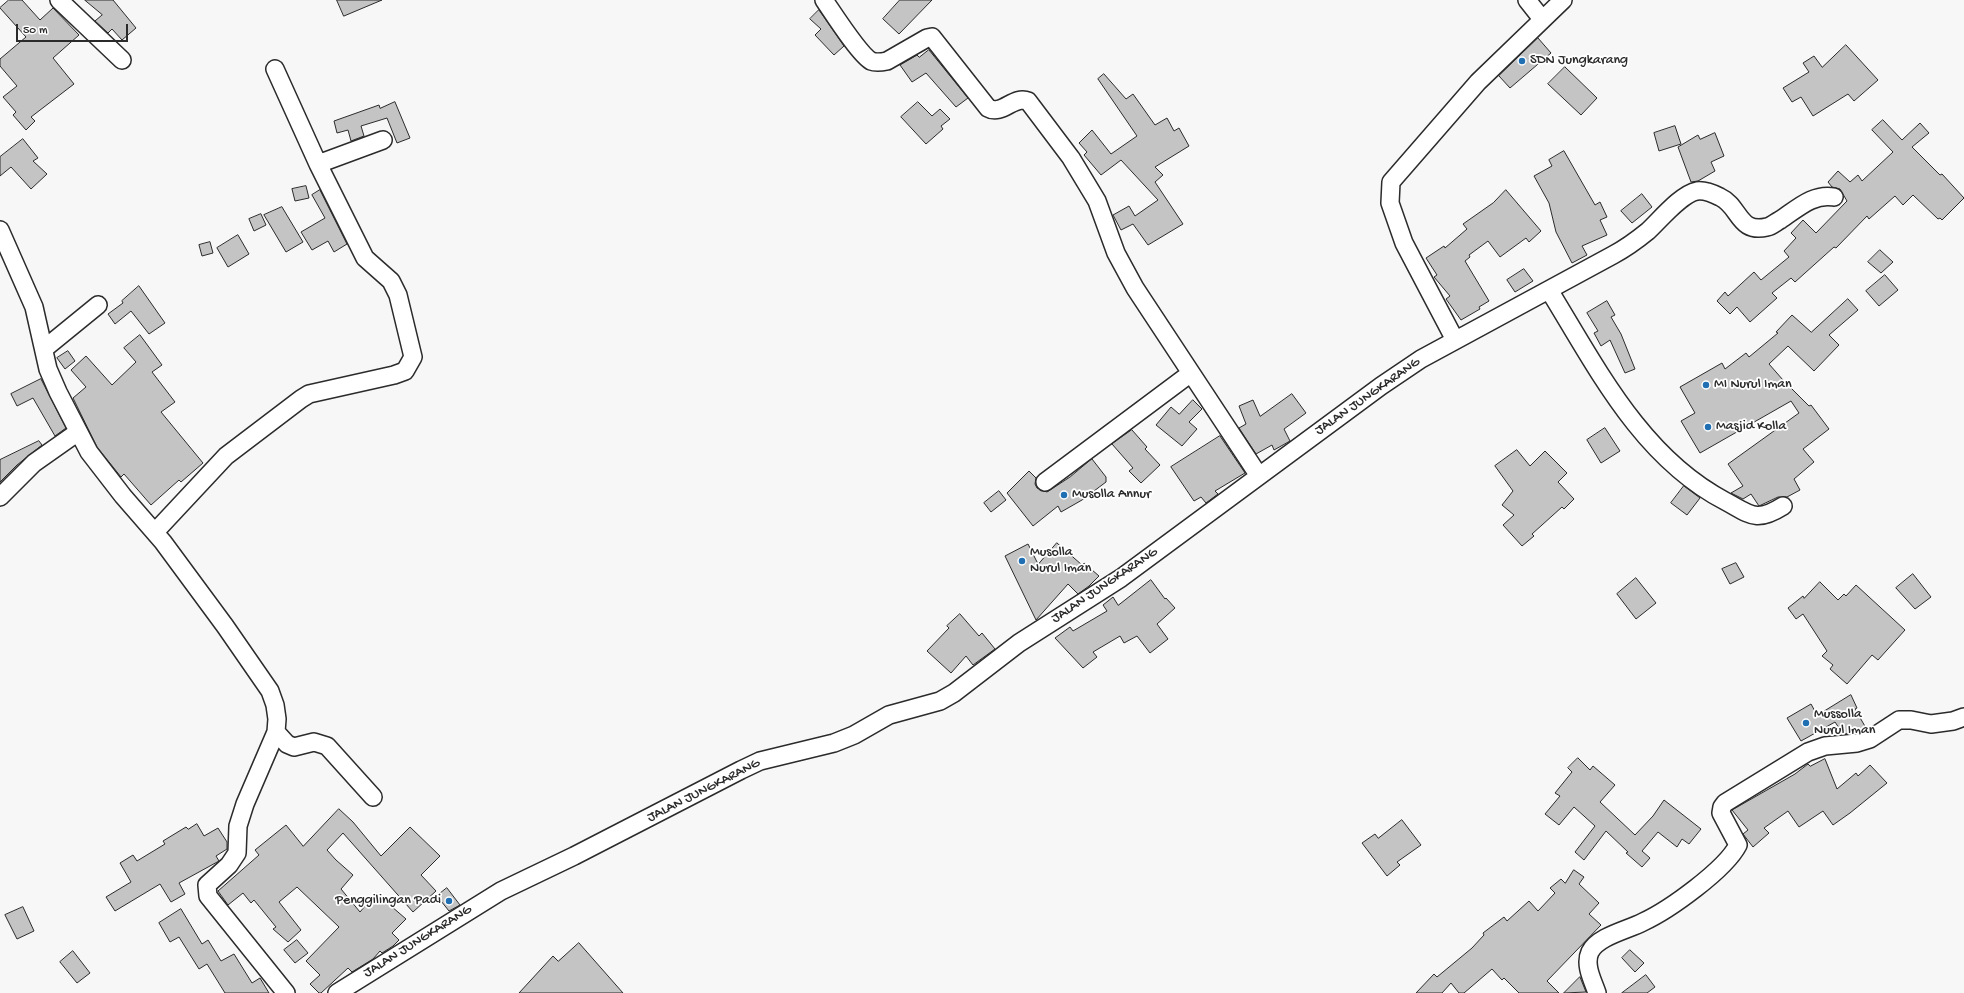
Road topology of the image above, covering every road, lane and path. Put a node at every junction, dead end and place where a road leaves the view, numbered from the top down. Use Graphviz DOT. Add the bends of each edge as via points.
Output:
graph roads {
  1 [pos="59,0"];
  2 [pos="824,0"];
  3 [pos="1527,0"];
  4 [pos="1563,0"];
  5 [pos="1542,19"];
  6 [pos="122,60"];
  7 [pos="275,68"];
  8 [pos="384,140"];
  9 [pos="318,164"];
  10 [pos="1834,197"];
  11 [pos="0,230"];
  12 [pos="1549,290"];
  13 [pos="98,305"];
  14 [pos="1455,340"];
  15 [pos="44,349"];
  16 [pos="1191,373"];
  17 [pos="78,432"];
  18 [pos="1259,476"];
  19 [pos="1045,482"];
  20 [pos="0,497"];
  21 [pos="1783,506"];
  22 [pos="155,532"];
  23 [pos="1964,717"];
  24 [pos="276,732"];
  25 [pos="373,797"];
  26 [pos="286,993"];
  27 [pos="337,993"];
  28 [pos="1598,993"];
  1 -- 6 [label="street"];
  2 -- 16 [label="street" via="871,61 887,61 932,37 988,108 993,111 1020,100 1028,101 1071,158 1097,201 1116,253 1135,288"];
  3 -- 5 [label="street"];
  4 -- 5 [label="street"];
  5 -- 14 [label="street" via="1478,82 1391,182 1390,203 1404,243"];
  7 -- 9 [label="street"];
  8 -- 9 [label="street"];
  9 -- 22 [label="street" via="366,258 391,281 398,295 413,357 410,365 399,373 310,394 301,399 226,456"];
  10 -- 12 [label="street, JALAN JUNGKARANG" via="1824,195 1807,202 1769,227 1754,229 1743,222 1724,199 1712,193 1697,191 1678,202 1632,244"];
  11 -- 15 [label="street" via="34,306"];
  12 -- 14 [label="street, JALAN JUNGKARANG"];
  12 -- 21 [label="street" via="1610,389 1646,438 1677,468 1712,494 1750,514 1759,517"];
  13 -- 15 [label="street"];
  14 -- 18 [label="street, JALAN JUNGKARANG" via="1381,386"];
  15 -- 17 [label="street" via="48,369"];
  16 -- 18 [label="street"];
  16 -- 19 [label="street"];
  17 -- 20 [label="street" via="34,463"];
  17 -- 22 [label="street" via="89,452"];
  18 -- 27 [label="street, JALAN JUNGKARANG" via="1121,578 1004,653 940,701 889,715 834,743 760,761 741,770 501,891"];
  22 -- 24 [label="street" via="270,691 275,705"];
  23 -- 28 [label="street" via="1931,724 1899,720 1870,739 1824,746 1808,752 1725,803 1721,813 1736,840 1738,846 1734,852 1715,872 1664,910 1644,922 1604,939 1590,952 1588,966"];
  24 -- 25 [label="street" via="287,744 294,747 314,742 327,746"];
  24 -- 26 [label="street" via="245,804 238,826 237,853 229,865 207,885 208,896"];
}
